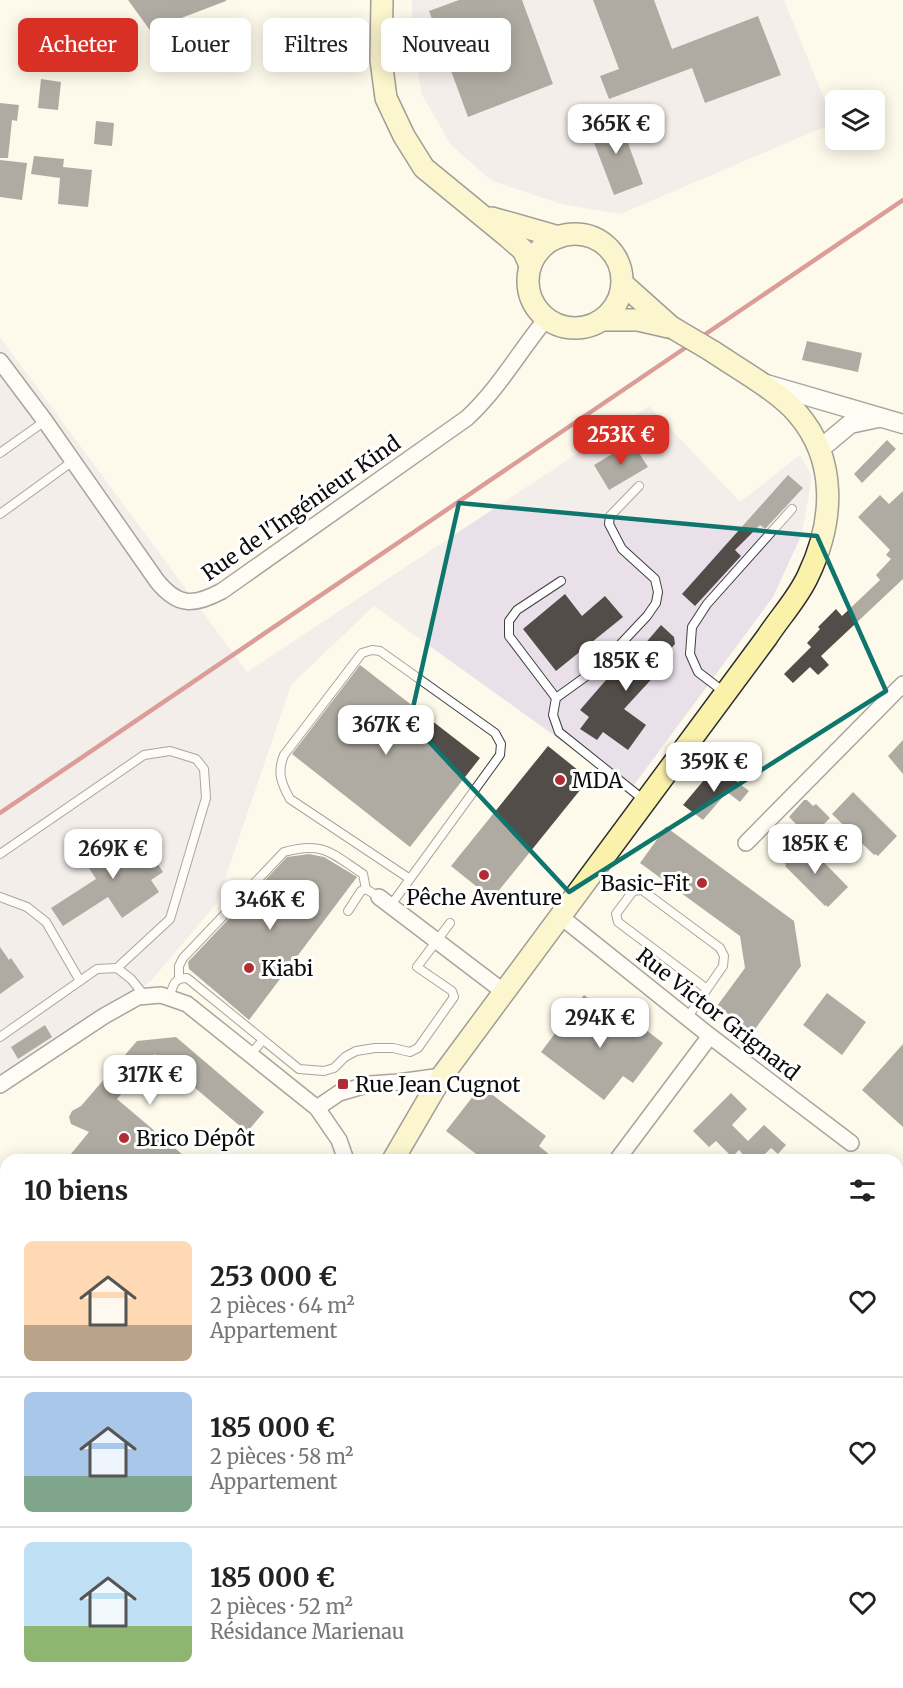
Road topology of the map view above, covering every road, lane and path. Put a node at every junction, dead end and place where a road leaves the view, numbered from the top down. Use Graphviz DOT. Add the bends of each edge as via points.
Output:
graph roads {
  1 [pos="382,0"];
  2 [pos="485,217"];
  3 [pos="559,237"];
  4 [pos="530,265"];
  5 [pos="623,284"];
  6 [pos="546,319"];
  7 [pos="603,320"];
  8 [pos="673,328"];
  9 [pos="0,361"];
  10 [pos="758,381"];
  11 [pos="879,417"];
  12 [pos="45,421"];
  13 [pos="903,424"];
  14 [pos="820,449"];
  15 [pos="0,453"];
  16 [pos="73,461"];
  17 [pos="639,486"];
  18 [pos="792,509"];
  19 [pos="0,514"];
  20 [pos="561,581"];
  21 [pos="903,684"];
  22 [pos="726,693"];
  23 [pos="556,698"];
  24 [pos="646,801"];
  25 [pos="746,843"];
  26 [pos="0,854"];
  27 [pos="410,879"];
  28 [pos="0,897"];
  29 [pos="379,897"];
  30 [pos="348,911"];
  31 [pos="560,916"];
  32 [pos="450,923"];
  33 [pos="437,940"];
  34 [pos="117,968"];
  35 [pos="179,978"];
  36 [pos="80,981"];
  37 [pos="707,989"];
  38 [pos="504,992"];
  39 [pos="170,996"];
  40 [pos="144,997"];
  41 [pos="687,1018"];
  42 [pos="710,1036"];
  43 [pos="0,1037"];
  44 [pos="263,1040"];
  45 [pos="250,1055"];
  46 [pos="442,1076"];
  47 [pos="0,1085"];
  48 [pos="317,1108"];
  49 [pos="851,1143"];
  50 [pos="344,1154"];
  51 [pos="396,1154"];
  52 [pos="622,1154"];
  1 -- 2 [label="main road" via="381,60 387,98 404,136 424,168"];
  2 -- 3 [label="main road"];
  2 -- 4 [label="main road" via="522,250"];
  3 -- 4 [label="main road" via="546,243"];
  3 -- 5 [label="main road" via="590,236 604,243 621,268"];
  4 -- 6 [label="main road" via="529,295"];
  5 -- 7 [label="main road" via="613,310"];
  5 -- 8 [label="main road"];
  6 -- 7 [label="main road" via="575,329"];
  6 -- 16 [label="street, Rue de l'Ingénieur Kind" via="502,381 467,418 210,597 188,602 167,594"];
  7 -- 8 [label="main road" via="638,320"];
  8 -- 10 [label="main road, bridge"];
  9 -- 12 [label="street, Rue de l'Ingénieur Kind"];
  10 -- 11 [label="street"];
  10 -- 14 [label="main road" via="795,412"];
  11 -- 13 [label="street"];
  11 -- 14 [label="street" via="850,424"];
  12 -- 15 [label="lane"];
  12 -- 16 [label="street, Rue de l'Ingénieur Kind"];
  14 -- 22 [label="main road" via="828,486 827,516 808,577"];
  16 -- 19 [label="lane"];
  17 -- 23 [label="lane" via="610,516 609,524 622,549 655,579 656,603 598,667"];
  18 -- 22 [label="lane" via="707,604 692,627 690,654 698,672"];
  20 -- 23 [label="lane" via="517,610 509,621 509,636"];
  21 -- 25 [label="street"];
  22 -- 24 [label="main road"];
  23 -- 24 [label="lane" via="553,715 559,732"];
  24 -- 31 [label="main road"];
  26 -- 34 [label="lane" via="144,755 170,751 196,759 204,769 206,798 170,919"];
  27 -- 27 [label="lane" via="500,755 501,744 495,733 380,651 372,650 362,653 284,754 279,767 281,783 290,799"];
  27 -- 29 [label="lane"];
  28 -- 36 [label="lane" via="27,907 46,922"];
  29 -- 30 [label="lane" via="361,891"];
  29 -- 33 [label="street"];
  29 -- 35 [label="lane" via="363,874 320,848 304,846 284,852 183,958 178,966"];
  31 -- 38 [label="main road"];
  31 -- 41 [label="street, Rue Victor Grignard"];
  32 -- 33 [label="lane"];
  33 -- 38 [label="street"];
  33 -- 44 [label="lane" via="417,967 452,991 453,997 418,1047 410,1052 375,1047 345,1056 334,1068 310,1071 299,1069"];
  34 -- 36 [label="lane" via="97,969"];
  34 -- 40 [label="lane"];
  35 -- 39 [label="lane" via="174,981"];
  35 -- 44 [label="lane" via="187,978"];
  36 -- 43 [label="lane"];
  37 -- 37 [label="lane" via="723,966 720,948 642,890 633,891 616,914 618,922"];
  37 -- 41 [label="lane"];
  38 -- 46 [label="main road"];
  39 -- 40 [label="street"];
  39 -- 45 [label="street" via="187,1004"];
  40 -- 47 [label="street" via="104,1016"];
  41 -- 42 [label="street, Rue Victor Grignard"];
  42 -- 49 [label="street, Rue Victor Grignard"];
  42 -- 52 [label="street"];
  44 -- 45 [label="lane"];
  45 -- 48 [label="street"];
  46 -- 48 [label="street" via="370,1084 339,1093"];
  46 -- 51 [label="main road"];
  48 -- 50 [label="street"];
}
